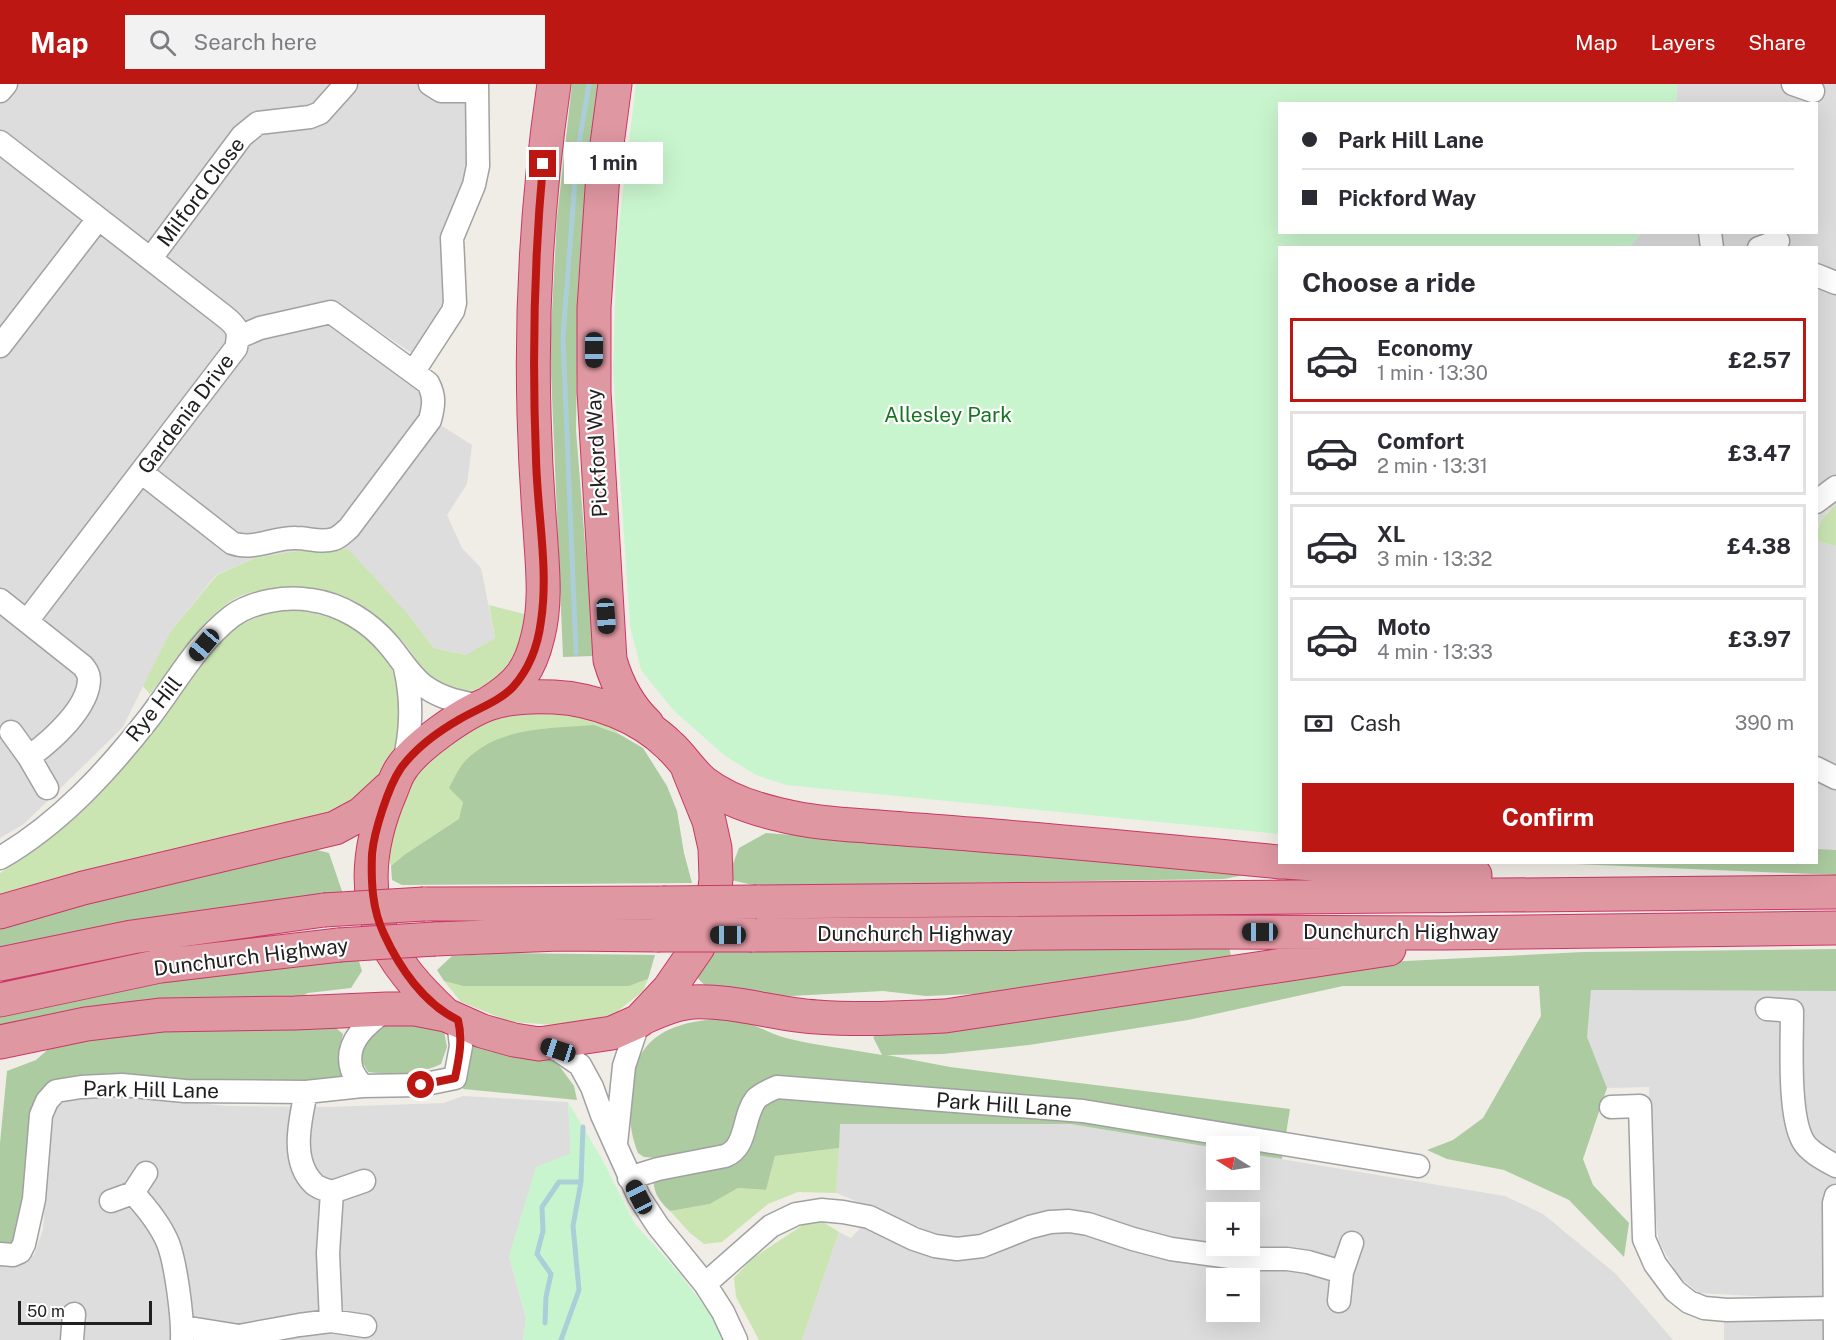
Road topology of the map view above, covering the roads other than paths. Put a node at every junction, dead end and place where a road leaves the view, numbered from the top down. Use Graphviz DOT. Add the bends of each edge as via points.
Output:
graph roads {
  1 [pos="6,84"];
  2 [pos="346,84"];
  3 [pos="430,84"];
  4 [pos="554,84"];
  5 [pos="615,84"];
  6 [pos="477,88"];
  7 [pos="0,91"];
  8 [pos="0,142"];
  9 [pos="98,219"];
  10 [pos="151,258"];
  11 [pos="1818,276"];
  12 [pos="1836,283"];
  13 [pos="239,337"];
  14 [pos="0,346"];
  15 [pos="414,371"];
  16 [pos="141,472"];
  17 [pos="1836,487"];
  18 [pos="1818,500"];
  19 [pos="0,600"];
  20 [pos="27,621"];
  21 [pos="405,668"];
  22 [pos="486,705"];
  23 [pos="11,732"];
  24 [pos="659,735"];
  25 [pos="29,757"];
  26 [pos="685,762"];
  27 [pos="1818,769"];
  28 [pos="400,772"];
  29 [pos="1836,778"];
  30 [pos="47,789"];
  31 [pos="0,858"];
  32 [pos="1278,862"];
  33 [pos="1318,864"];
  34 [pos="1836,892"];
  35 [pos="1659,893"];
  36 [pos="0,912"];
  37 [pos="1836,928"];
  38 [pos="1445,933"];
  39 [pos="0,964"];
  40 [pos="0,1000"];
  41 [pos="387,1009"];
  42 [pos="1767,1009"];
  43 [pos="452,1018"];
  44 [pos="641,1019"];
  45 [pos="0,1042"];
  46 [pos="539,1044"];
  47 [pos="362,1086"];
  48 [pos="306,1092"];
  49 [pos="1611,1107"];
  50 [pos="616,1144"];
  51 [pos="1418,1166"];
  52 [pos="1836,1166"];
  53 [pos="146,1173"];
  54 [pos="629,1178"];
  55 [pos="364,1181"];
  56 [pos="332,1192"];
  57 [pos="133,1193"];
  58 [pos="1836,1196"];
  59 [pos="111,1201"];
  60 [pos="1352,1244"];
  61 [pos="0,1254"];
  62 [pos="1342,1272"];
  63 [pos="705,1284"];
  64 [pos="1339,1301"];
  65 [pos="1834,1308"];
  66 [pos="74,1314"];
  67 [pos="331,1322"];
  68 [pos="365,1326"];
  69 [pos="182,1333"];
  70 [pos="72,1340"];
  71 [pos="736,1340"];
  72 [pos="1835,1340"];
  1 -- 7 [label="street"];
  2 -- 10 [label="street, Milford Close" via="320,113 251,127"];
  3 -- 6 [label="street" via="441,91"];
  4 -- 22 [label="highway" via="537,232 533,346 542,620 523,675 511,689"];
  5 -- 24 [label="highway, Pickford Way" via="603,174 594,308 594,392 605,593 610,660 616,680 639,716"];
  6 -- 15 [label="street" via="478,166 452,238 455,303"];
  8 -- 9 [label="street, Gardenia Drive"];
  9 -- 10 [label="street, Gardenia Drive"];
  9 -- 14 [label="street"];
  10 -- 13 [label="street, Gardenia Drive" via="236,326"];
  11 -- 12 [label="street"];
  13 -- 15 [label="street" via="260,328 331,312"];
  13 -- 16 [label="street, Gardenia Drive" via="236,348"];
  15 -- 16 [label="street" via="434,394 430,420 349,528 333,539 296,538 250,547 232,543"];
  16 -- 20 [label="street, Gardenia Drive"];
  17 -- 18 [label="street"];
  19 -- 20 [label="street"];
  20 -- 25 [label="street" via="84,666 89,676 81,704 47,744"];
  21 -- 22 [label="street, Rye Hill" via="424,686 451,700"];
  21 -- 28 [label="street, Rye Hill" via="411,714 409,743"];
  21 -- 31 [label="street, Rye Hill" via="380,635 346,610 312,600 291,599 250,606 216,631 102,773 59,816"];
  22 -- 24 [label="highway" via="535,697 578,700 621,714"];
  22 -- 28 [label="highway" via="437,734"];
  23 -- 25 [label="street"];
  24 -- 26 [label="highway, Pickford Way"];
  25 -- 30 [label="street"];
  26 -- 32 [label="highway, Pickford Way" via="701,780 722,794 781,815 814,821"];
  26 -- 44 [label="highway" via="709,821 715,848 712,905 698,947 685,969"];
  27 -- 29 [label="street"];
  28 -- 36 [label="highway" via="378,800 335,828 83,888"];
  28 -- 43 [label="highway" via="379,819 373,845 373,903 392,953 410,978"];
  33 -- 35 [label="highway" via="1627,883"];
  34 -- 35 [label="highway, Dunchurch Highway"];
  35 -- 39 [label="highway, Dunchurch Highway, bridge" via="424,904 324,910 132,937"];
  37 -- 38 [label="highway, Dunchurch Highway"];
  38 -- 40 [label="highway, Dunchurch Highway, bridge" via="560,934 435,939 339,945 160,966"];
  38 -- 44 [label="highway" via="1397,948 945,1016 814,1017 694,1002 664,1008"];
  41 -- 43 [label="highway" via="415,1009"];
  41 -- 45 [label="highway" via="162,1015 86,1024"];
  41 -- 47 [label="street" via="365,1026 355,1040 352,1071"];
  42 -- 52 [label="street" via="1792,1011 1794,1118 1803,1142"];
  43 -- 46 [label="highway" via="482,1031"];
  43 -- 47 [label="street, Park Hill Lane" via="461,1046 455,1078 421,1085"];
  44 -- 46 [label="highway" via="612,1033"];
  44 -- 50 [label="street" via="624,1066"];
  46 -- 50 [label="street" via="558,1050 580,1065"];
  47 -- 48 [label="street, Park Hill Lane"];
  48 -- 56 [label="street" via="298,1139 302,1167 315,1185"];
  48 -- 61 [label="street, Park Hill Lane" via="185,1091 122,1085 56,1092 41,1115 34,1199 24,1244 13,1256"];
  49 -- 65 [label="street" via="1640,1106 1644,1239 1655,1264 1675,1291 1704,1308"];
  50 -- 54 [label="street"];
  51 -- 54 [label="street, Park Hill Lane" via="1083,1111 777,1087 757,1098 734,1153 658,1168"];
  53 -- 57 [label="street"];
  54 -- 63 [label="street" via="658,1226"];
  55 -- 56 [label="street"];
  56 -- 67 [label="street" via="328,1253"];
  57 -- 59 [label="street"];
  57 -- 69 [label="street" via="150,1212 168,1244"];
  58 -- 65 [label="street"];
  60 -- 62 [label="street"];
  62 -- 63 [label="street" via="1287,1259 1245,1259 1171,1249 1069,1221 1050,1222 982,1246 957,1249 914,1239 868,1217 821,1210 796,1214 771,1226"];
  62 -- 64 [label="street"];
  63 -- 71 [label="street"];
  65 -- 72 [label="street"];
  66 -- 70 [label="street"];
  67 -- 68 [label="street"];
  67 -- 69 [label="street" via="239,1336"];
}
